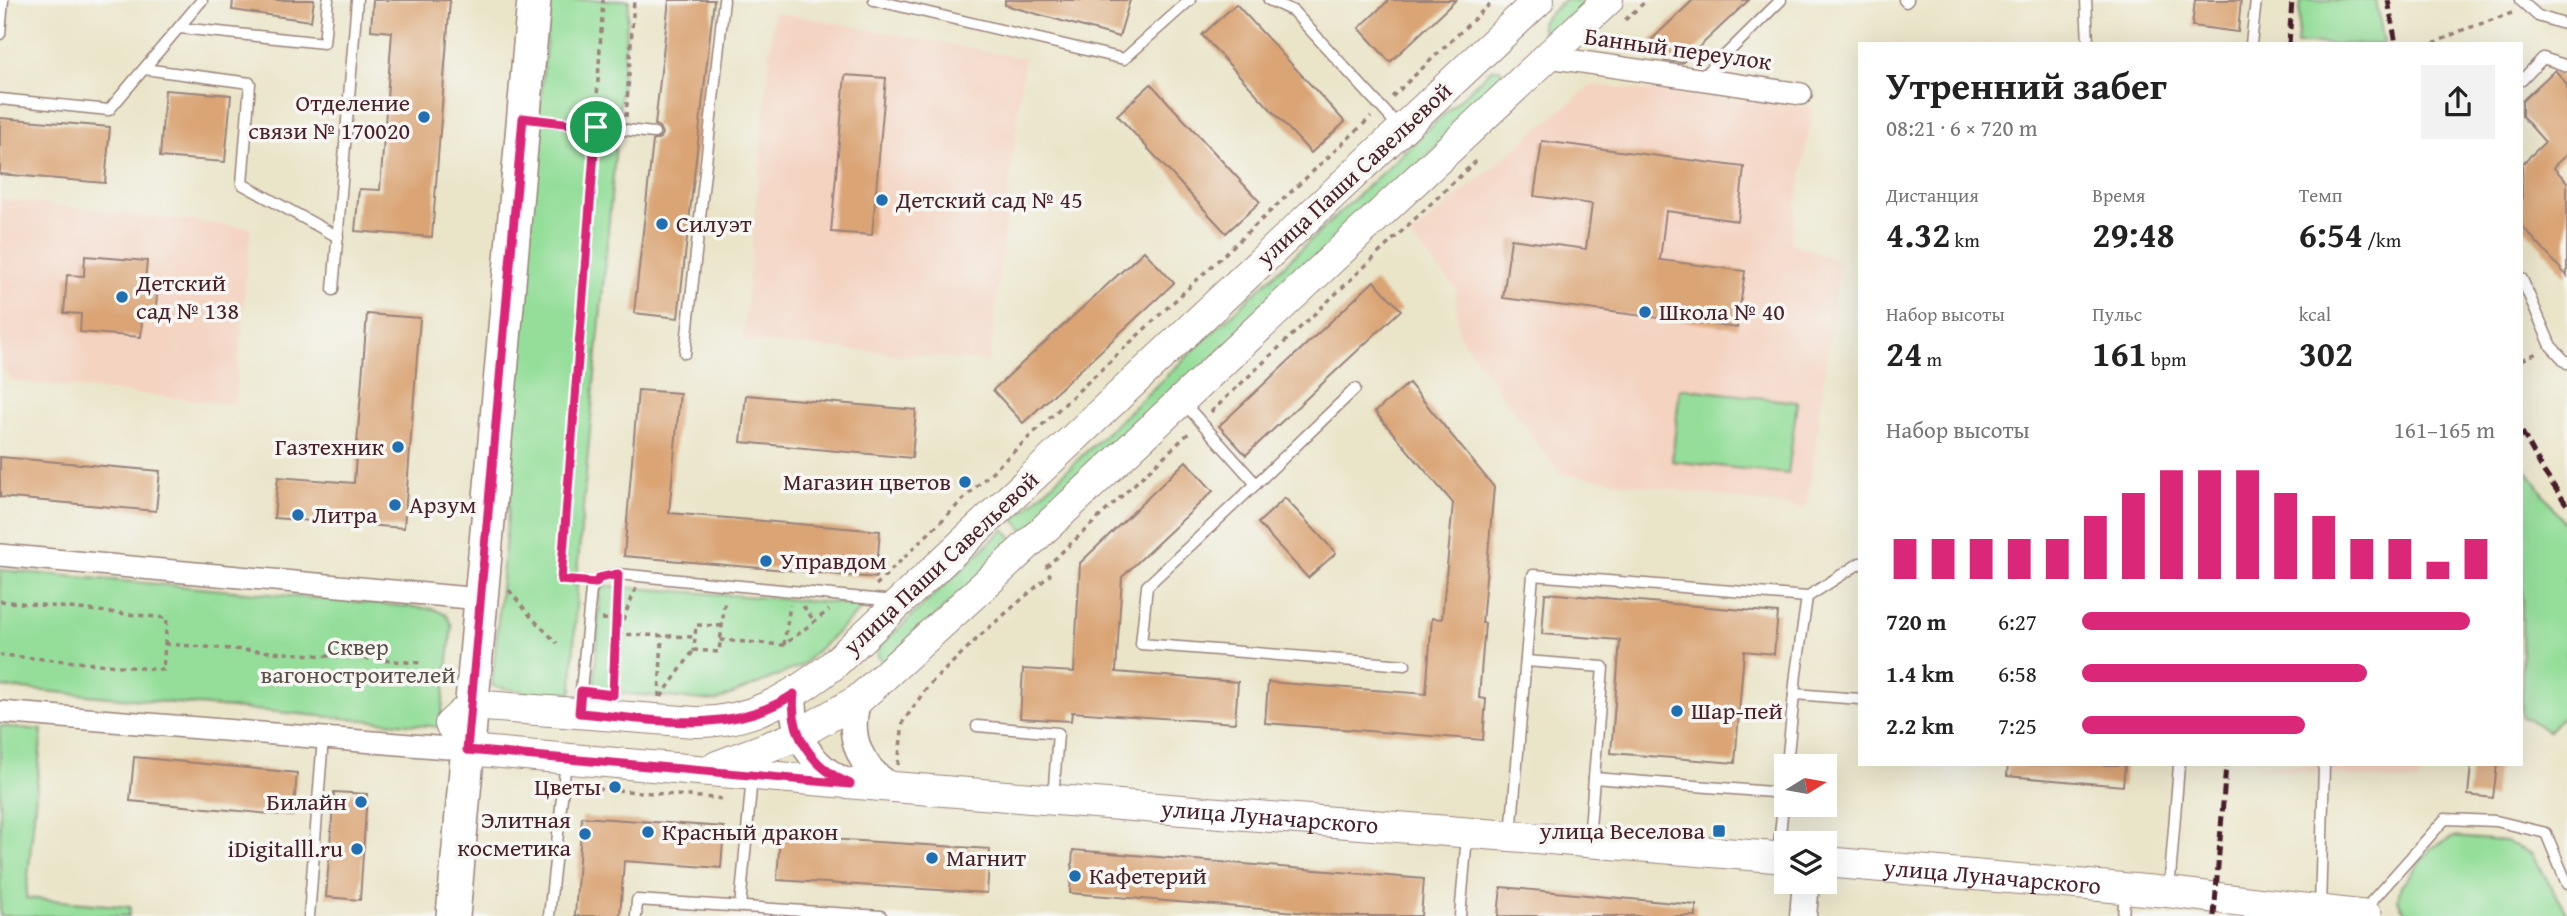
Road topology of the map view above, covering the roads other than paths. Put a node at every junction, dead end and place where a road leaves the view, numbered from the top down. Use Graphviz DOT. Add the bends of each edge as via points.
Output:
graph roads {
  1 [pos="3,0"];
  2 [pos="202,0"];
  3 [pos="328,0"];
  4 [pos="357,0"];
  5 [pos="513,0"];
  6 [pos="534,0"];
  7 [pos="724,0"];
  8 [pos="874,0"];
  9 [pos="1190,0"];
  10 [pos="1269,0"];
  11 [pos="1539,0"];
  12 [pos="1781,0"];
  13 [pos="2086,0"];
  14 [pos="2256,0"];
  15 [pos="2524,4"];
  16 [pos="1613,13"];
  17 [pos="2567,25"];
  18 [pos="180,28"];
  19 [pos="0,34"];
  20 [pos="1503,34"];
  21 [pos="2088,42"];
  22 [pos="2251,42"];
  23 [pos="1542,62"];
  24 [pos="2567,66"];
  25 [pos="144,69"];
  26 [pos="1701,79"];
  27 [pos="2523,79"];
  28 [pos="1801,94"];
  29 [pos="0,99"];
  30 [pos="523,118"];
  31 [pos="1402,129"];
  32 [pos="654,133"];
  33 [pos="338,237"];
  34 [pos="2523,281"];
  35 [pos="333,290"];
  36 [pos="685,353"];
  37 [pos="2567,363"];
  38 [pos="1356,389"];
  39 [pos="1191,411"];
  40 [pos="1256,484"];
  41 [pos="0,555"];
  42 [pos="1858,563"];
  43 [pos="482,594"];
  44 [pos="1807,597"];
  45 [pos="899,602"];
  46 [pos="1526,661"];
  47 [pos="1405,665"];
  48 [pos="794,694"];
  49 [pos="1794,694"];
  50 [pos="1858,699"];
  51 [pos="858,700"];
  52 [pos="580,702"];
  53 [pos="0,712"];
  54 [pos="977,726"];
  55 [pos="459,732"];
  56 [pos="799,735"];
  57 [pos="323,738"];
  58 [pos="1788,754"];
  59 [pos="2179,766"];
  60 [pos="2324,766"];
  61 [pos="702,770"];
  62 [pos="567,772"];
  63 [pos="1594,778"];
  64 [pos="850,784"];
  65 [pos="751,788"];
  66 [pos="895,788"];
  67 [pos="1774,792"];
  68 [pos="1053,800"];
  69 [pos="1467,833"];
  70 [pos="1511,836"];
  71 [pos="1589,843"];
  72 [pos="1774,857"];
  73 [pos="1837,864"];
  74 [pos="2567,884"];
  75 [pos="2168,892"];
  76 [pos="1805,894"];
  77 [pos="2124,902"];
  78 [pos="740,907"];
  79 [pos="2345,914"];
  80 [pos="309,916"];
  81 [pos="434,916"];
  82 [pos="453,916"];
  83 [pos="549,916"];
  84 [pos="636,916"];
  85 [pos="881,916"];
  86 [pos="1460,916"];
  87 [pos="1803,916"];
  1 -- 19 [label="lane"];
  2 -- 18 [label="lane"];
  3 -- 18 [label="lane" via="324,43"];
  4 -- 33 [label="lane"];
  5 -- 43 [label="main road"];
  6 -- 30 [label="main road"];
  7 -- 36 [label="lane" via="703,139"];
  8 -- 9 [label="lane" via="1124,59"];
  10 -- 31 [label="lane" via="1293,11"];
  11 -- 20 [label="main road, улица Паши Савельевой"];
  12 -- 26 [label="lane"];
  13 -- 21 [label="lane"];
  14 -- 22 [label="lane"];
  15 -- 17 [label="lane" via="2538,16"];
  16 -- 23 [label="main road, улица Паши Савельевой"];
  18 -- 25 [label="lane"];
  20 -- 23 [label="main road"];
  20 -- 31 [label="main road, улица Паши Савельевой"];
  23 -- 26 [label="street, Банный переулок"];
  23 -- 39 [label="main road, улица Паши Савельевой"];
  24 -- 27 [label="lane" via="2543,58"];
  25 -- 29 [label="lane" via="109,110"];
  25 -- 33 [label="lane" via="250,83 242,184"];
  26 -- 28 [label="street, Банный переулок"];
  30 -- 32 [label="lane"];
  30 -- 43 [label="main road"];
  31 -- 45 [label="main road, улица Паши Савельевой"];
  33 -- 35 [label="lane"];
  34 -- 37 [label="lane" via="2551,346"];
  38 -- 40 [label="lane"];
  39 -- 40 [label="lane"];
  39 -- 51 [label="main road, улица Паши Савельевой"];
  40 -- 47 [label="lane" via="1147,586 1141,644"];
  41 -- 43 [label="street"];
  42 -- 44 [label="lane"];
  43 -- 55 [label="main road"];
  44 -- 46 [label="lane" via="1533,575"];
  44 -- 49 [label="lane"];
  45 -- 48 [label="main road, улица Паши Савельевой" via="832,666"];
  45 -- 52 [label="lane" via="618,574 599,578 591,590"];
  46 -- 63 [label="lane" via="1603,667"];
  46 -- 70 [label="lane"];
  48 -- 52 [label="main road, улица Паши Савельевой" via="762,711 716,722"];
  48 -- 56 [label="street"];
  49 -- 50 [label="lane"];
  49 -- 58 [label="lane"];
  51 -- 56 [label="main road, улица Паши Савельевой"];
  51 -- 66 [label="street" via="853,725 858,751 872,773"];
  52 -- 55 [label="main road, улица Паши Савельевой"];
  53 -- 57 [label="street"];
  54 -- 68 [label="lane" via="1058,733"];
  55 -- 57 [label="street"];
  55 -- 62 [label="main road, улица Паши Савельевой"];
  55 -- 81 [label="main road"];
  55 -- 82 [label="main road"];
  56 -- 61 [label="main road, улица Паши Савельевой"];
  56 -- 64 [label="street" via="817,763"];
  57 -- 80 [label="lane"];
  59 -- 75 [label="lane"];
  60 -- 79 [label="lane"];
  61 -- 62 [label="main road, улица Паши Савельевой"];
  61 -- 65 [label="main road, улица Паши Савельевой"];
  62 -- 83 [label="lane"];
  63 -- 67 [label="lane"];
  63 -- 71 [label="lane"];
  64 -- 65 [label="main road, улица Луначарского"];
  64 -- 66 [label="main road, улица Луначарского"];
  65 -- 78 [label="lane"];
  66 -- 68 [label="main road, улица Луначарского"];
  68 -- 69 [label="main road, улица Луначарского"];
  69 -- 70 [label="main road, улица Луначарского"];
  69 -- 86 [label="lane"];
  70 -- 71 [label="main road, улица Луначарского"];
  71 -- 72 [label="main road, улица Луначарского"];
  73 -- 77 [label="main road, улица Луначарского"];
  74 -- 79 [label="lane" via="2546,834 2496,821 2445,819"];
  75 -- 77 [label="main road, улица Луначарского"];
  75 -- 79 [label="main road, улица Луначарского"];
  76 -- 87 [label="street"];
  78 -- 84 [label="lane" via="637,900"];
  78 -- 85 [label="lane"];
}
